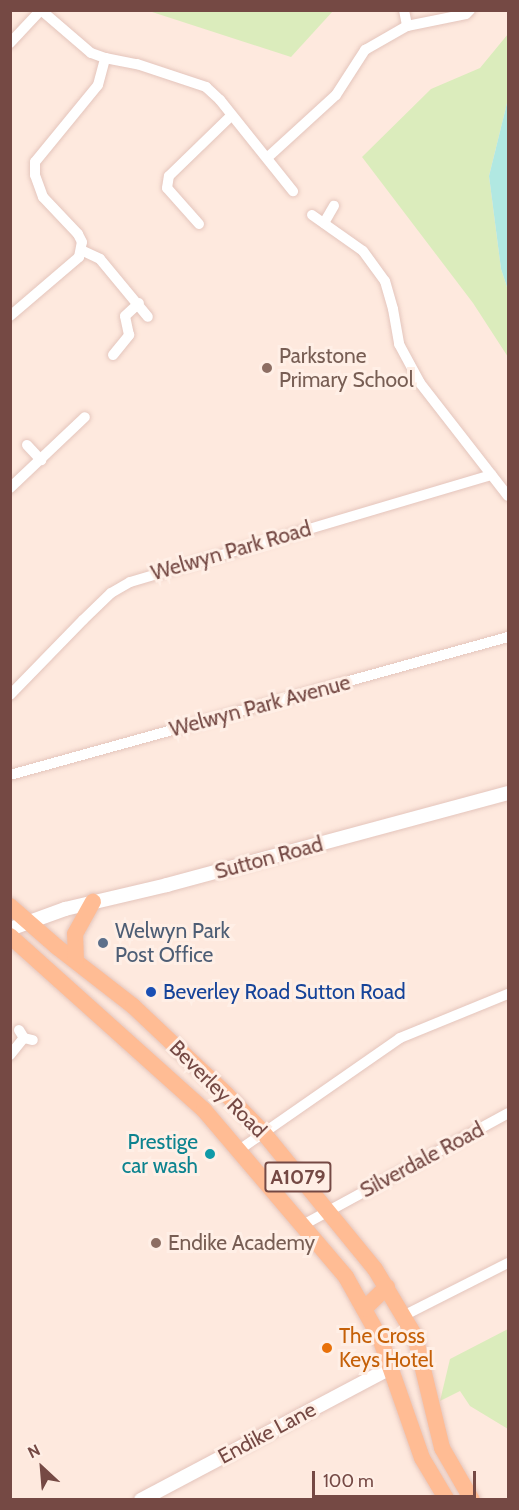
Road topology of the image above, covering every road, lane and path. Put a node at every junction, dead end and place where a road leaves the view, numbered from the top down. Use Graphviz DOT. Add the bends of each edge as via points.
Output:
graph roads {
  1 [pos="41,10"];
  2 [pos="404,10"];
  3 [pos="470,10"];
  4 [pos="407,26"];
  5 [pos="10,43"];
  6 [pos="105,58"];
  7 [pos="231,116"];
  8 [pos="267,158"];
  9 [pos="293,191"];
  10 [pos="334,207"];
  11 [pos="312,215"];
  12 [pos="199,224"];
  13 [pos="324,224"];
  14 [pos="81,250"];
  15 [pos="138,303"];
  16 [pos="10,316"];
  17 [pos="148,317"];
  18 [pos="113,355"];
  19 [pos="85,417"];
  20 [pos="27,445"];
  21 [pos="41,460"];
  22 [pos="491,475"];
  23 [pos="10,488"];
  24 [pos="508,496"];
  25 [pos="508,637"];
  26 [pos="10,695"];
  27 [pos="10,775"];
  28 [pos="508,793"];
  29 [pos="93,902"];
  30 [pos="10,906"];
  31 [pos="29,922"];
  32 [pos="10,929"];
  33 [pos="10,936"];
  34 [pos="76,962"];
  35 [pos="508,994"];
  36 [pos="25,1036"];
  37 [pos="166,1037"];
  38 [pos="10,1055"];
  39 [pos="148,1059"];
  40 [pos="508,1113"];
  41 [pos="262,1131"];
  42 [pos="239,1150"];
  43 [pos="326,1212"];
  44 [pos="303,1225"];
  45 [pos="508,1263"];
  46 [pos="387,1287"];
  47 [pos="364,1309"];
  48 [pos="405,1315"];
  49 [pos="392,1367"];
  50 [pos="141,1500"];
  51 [pos="447,1500"];
  52 [pos="472,1500"];
  1 -- 5 [label="street"];
  1 -- 6 [label="street" via="91,53"];
  2 -- 4 [label="street"];
  3 -- 4 [label="street"];
  4 -- 8 [label="street" via="365,50 336,95 300,122"];
  6 -- 7 [label="street" via="137,64 206,87"];
  6 -- 14 [label="street" via="98,85 36,162 35,175 44,197 78,234"];
  7 -- 8 [label="street"];
  7 -- 12 [label="street" via="169,176 167,188"];
  8 -- 9 [label="street"];
  10 -- 13 [label="street"];
  11 -- 13 [label="street"];
  13 -- 22 [label="street" via="363,251 385,281 399,344 420,383"];
  14 -- 15 [label="street" via="95,254"];
  14 -- 16 [label="street" via="70,266"];
  15 -- 17 [label="street"];
  15 -- 18 [label="street" via="125,316 129,335"];
  19 -- 21 [label="street"];
  20 -- 21 [label="street"];
  21 -- 23 [label="street"];
  22 -- 24 [label="street"];
  22 -- 26 [label="street, Welwyn Park Road" via="130,582 111,593"];
  25 -- 27 [label="street, Welwyn Park Avenue"];
  28 -- 29 [label="street, Sutton Road"];
  29 -- 31 [label="street, Sutton Road"];
  29 -- 34 [label="main road" via="75,934"];
  30 -- 31 [label="main road, Beverley Road / A1079"];
  31 -- 32 [label="street, Sutton Road"];
  31 -- 34 [label="main road, Beverley Road / A1079"];
  33 -- 39 [label="main road, Beverley Road / A1079"];
  34 -- 37 [label="main road, Beverley Road / A1079"];
  35 -- 41 [label="street" via="400,1038"];
  36 -- 38 [label="street"];
  37 -- 39 [label="main road"];
  37 -- 41 [label="main road, Beverley Road / A1079"];
  39 -- 42 [label="main road, Beverley Road / A1079" via="204,1110"];
  40 -- 43 [label="street, Silverdale Road"];
  41 -- 42 [label="street"];
  41 -- 43 [label="main road, Beverley Road / A1079"];
  42 -- 44 [label="main road, Beverley Road / A1079"];
  43 -- 44 [label="street, Silverdale Road"];
  43 -- 46 [label="main road, Beverley Road / A1079"];
  44 -- 47 [label="main road, Beverley Road / A1079" via="346,1277"];
  45 -- 48 [label="street"];
  46 -- 47 [label="main road"];
  46 -- 48 [label="main road, Beverley Road / A1079"];
  47 -- 49 [label="main road, Beverley Road / A1079"];
  48 -- 52 [label="main road, Beverley Road / A1079" via="415,1336 442,1448"];
  49 -- 50 [label="street, Endike Lane"];
  49 -- 51 [label="main road, Beverley Road / A1079" via="422,1458"];
}
